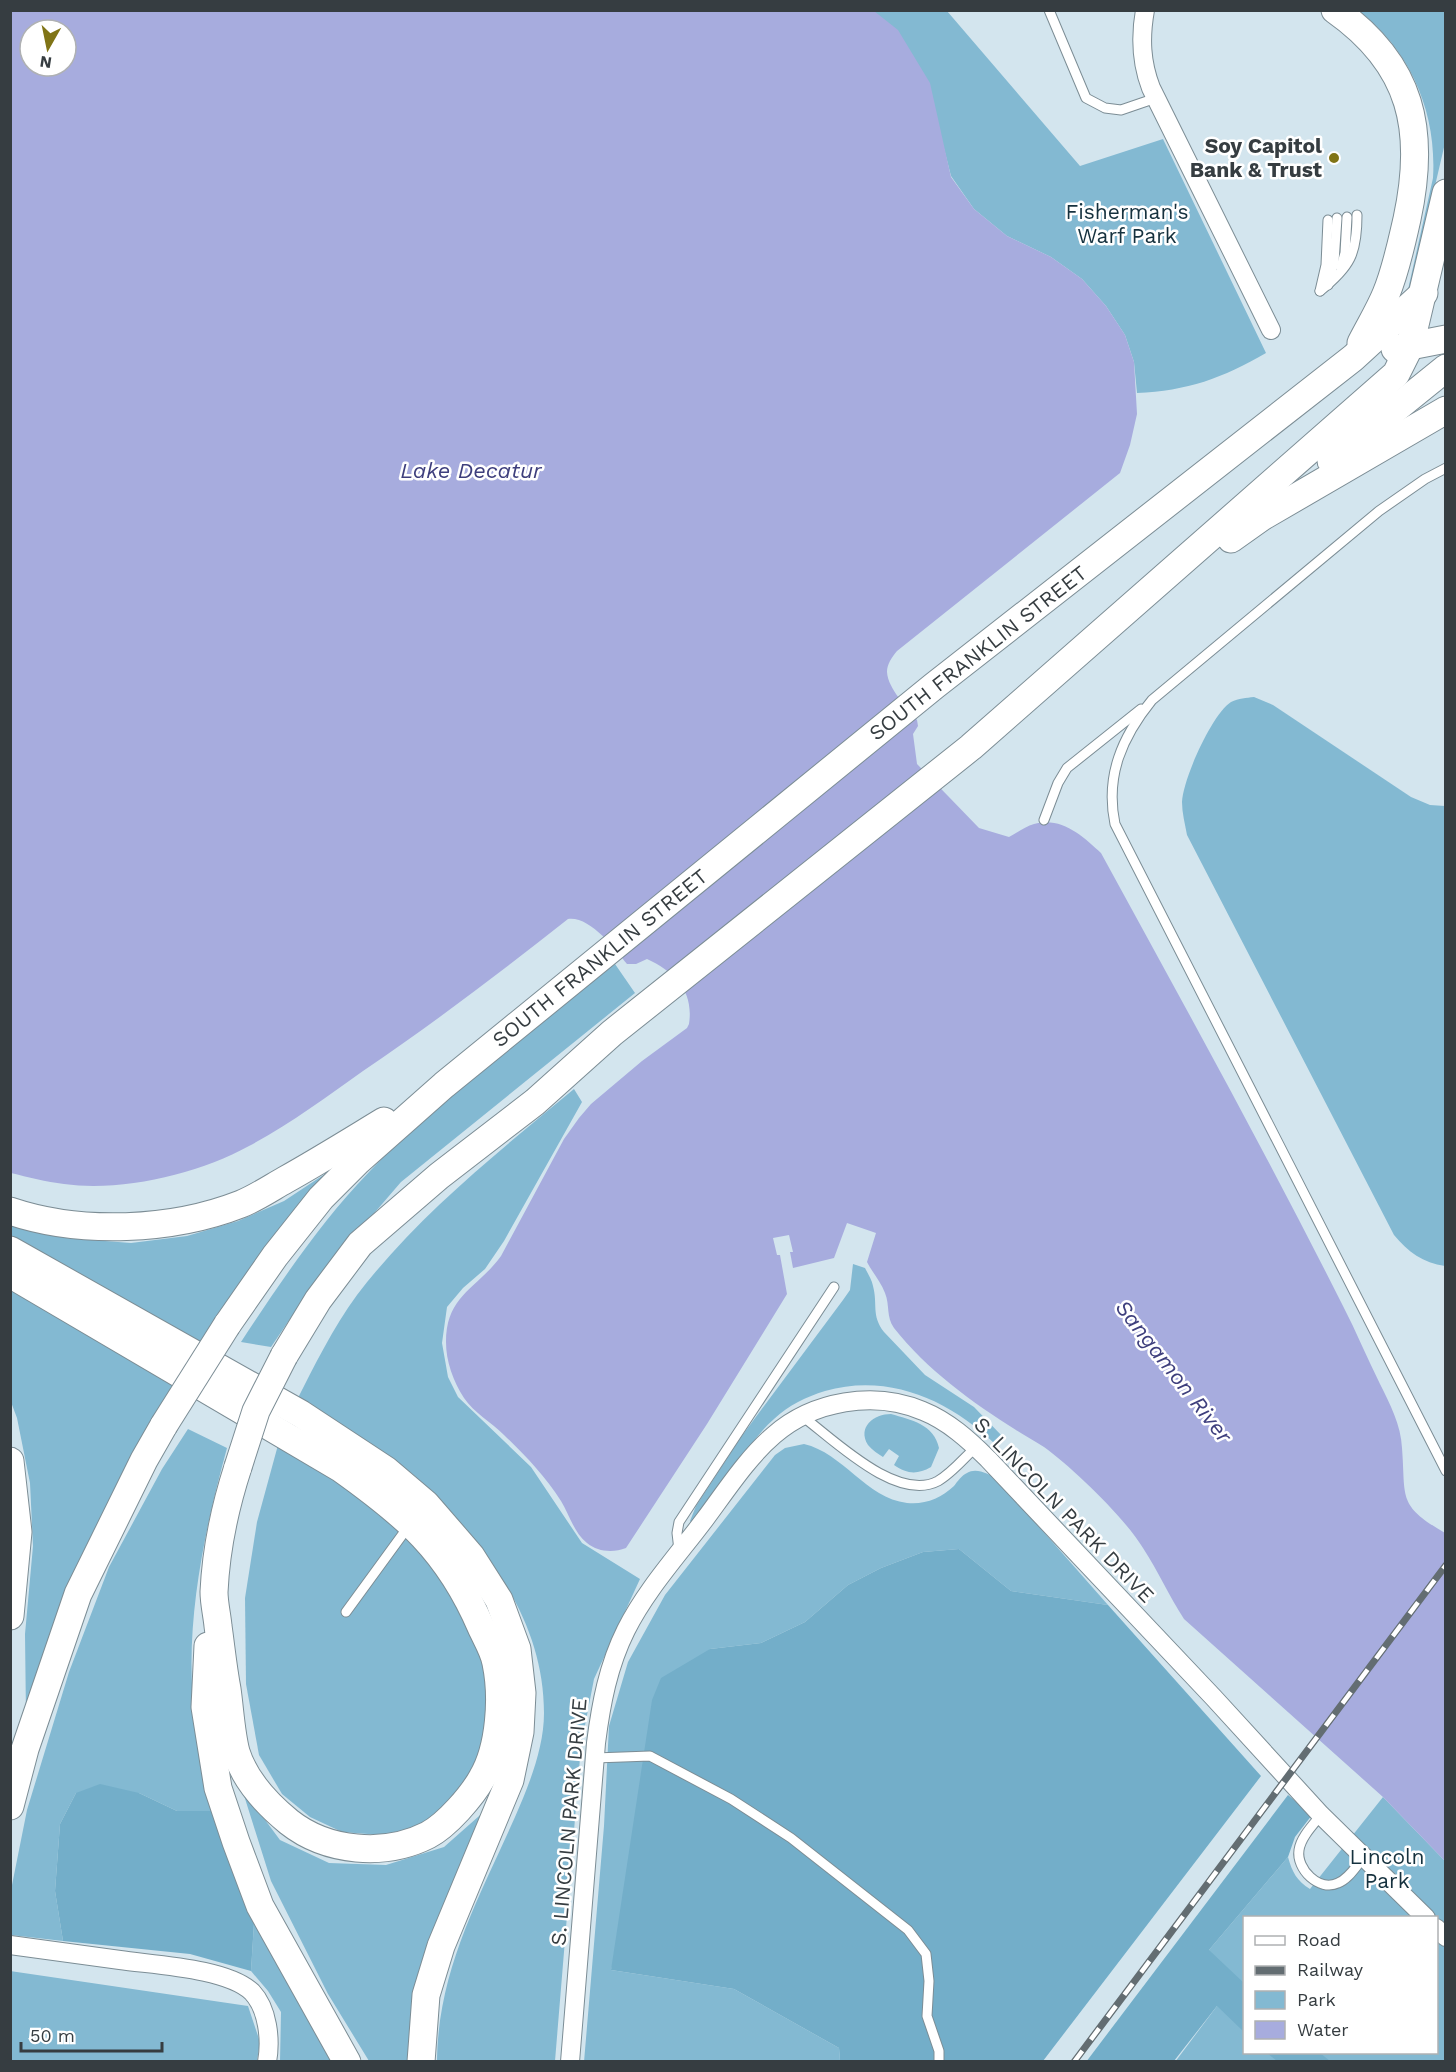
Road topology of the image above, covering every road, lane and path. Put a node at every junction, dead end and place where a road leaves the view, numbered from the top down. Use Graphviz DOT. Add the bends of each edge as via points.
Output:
graph roads {
  1 [pos="1049,10"];
  2 [pos="1145,10"];
  3 [pos="1335,10"];
  4 [pos="1156,98"];
  5 [pos="1446,193"];
  6 [pos="1446,274"];
  7 [pos="1328,285"];
  8 [pos="1422,295"];
  9 [pos="1271,330"];
  10 [pos="1446,339"];
  11 [pos="1410,346"];
  12 [pos="1353,358"];
  13 [pos="1446,368"];
  14 [pos="1446,410"];
  15 [pos="1446,468"];
  16 [pos="1262,517"];
  17 [pos="1095,639"];
  18 [pos="1152,700"];
  19 [pos="1044,820"];
  20 [pos="444,1084"];
  21 [pos="10,1211"];
  22 [pos="10,1250"];
  23 [pos="10,1274"];
  24 [pos="834,1287"];
  25 [pos="802,1416"];
  26 [pos="976,1447"];
  27 [pos="10,1461"];
  28 [pos="1446,1471"];
  29 [pos="411,1523"];
  30 [pos="679,1553"];
  31 [pos="214,1594"];
  32 [pos="346,1612"];
  33 [pos="10,1616"];
  34 [pos="595,1758"];
  35 [pos="10,1806"];
  36 [pos="1321,1815"];
  37 [pos="1364,1857"];
  38 [pos="1425,1916"];
  39 [pos="10,1946"];
  40 [pos="268,2059"];
  41 [pos="348,2061"];
  42 [pos="421,2061"];
  43 [pos="570,2061"];
  44 [pos="939,2061"];
  1 -- 4 [label="lane" via="1086,98 1105,108 1121,110"];
  2 -- 4 [label="street" via="1142,55"];
  3 -- 12 [label="main road" via="1370,40 1395,74 1412,114 1416,141 1412,196 1393,274"];
  4 -- 9 [label="street"];
  5 -- 8 [label="main road"];
  6 -- 8 [label="main road, SOUTH FRANKLIN STREET"];
  7 -- 7 [label="lane" via="1339,276 1345,253 1343,218 1320,291"];
  8 -- 11 [label="main road"];
  8 -- 12 [label="main road, SOUTH FRANKLIN STREET"];
  10 -- 11 [label="main road"];
  11 -- 12 [label="main road"];
  11 -- 17 [label="main road" via="1396,374"];
  12 -- 20 [label="main road, SOUTH FRANKLIN STREET" via="934,686"];
  13 -- 16 [label="main road"];
  14 -- 16 [label="main road"];
  15 -- 18 [label="lane" via="1379,511"];
  16 -- 17 [label="main road"];
  17 -- 31 [label="main road, bridge" via="971,747 612,1033 535,1102 439,1176 360,1244 318,1300 256,1411 221,1530"];
  18 -- 19 [label="lane" via="1067,768"];
  18 -- 28 [label="lane" via="1133,726 1118,760 1111,788 1115,824"];
  20 -- 21 [label="main road" via="274,1186 241,1203 203,1215 112,1227"];
  20 -- 35 [label="main road, SOUTH FRANKLIN STREET, bridge" via="321,1198 227,1324 164,1425 78,1594 28,1739"];
  22 -- 42 [label="main road" via="301,1414 386,1470 434,1513 471,1556 499,1600 517,1649 522,1693 520,1732 510,1780 441,1946 426,1995"];
  23 -- 29 [label="main road" via="339,1468"];
  24 -- 30 [label="lane" via="679,1522"];
  25 -- 26 [label="street, S. LINCOLN PARK DRIVE" via="858,1401 892,1402 937,1418"];
  25 -- 26 [label="lane" via="883,1476 905,1485 922,1487 938,1480"];
  25 -- 30 [label="street, S. LINCOLN PARK DRIVE" via="761,1447"];
  26 -- 36 [label="street, S. LINCOLN PARK DRIVE"];
  27 -- 33 [label="main road" via="18,1532"];
  29 -- 31 [label="main road" via="439,1553 468,1596 496,1661 499,1696 496,1741 483,1777 463,1806 429,1834 397,1845 364,1849 329,1843 301,1831 272,1808 250,1781 236,1753"];
  29 -- 32 [label="lane"];
  30 -- 34 [label="street, S. LINCOLN PARK DRIVE" via="626,1630 612,1662 602,1700"];
  31 -- 41 [label="main road" via="205,1707 218,1788 260,1906"];
  34 -- 43 [label="street, S. LINCOLN PARK DRIVE"];
  34 -- 44 [label="lane" via="650,1756 731,1798 791,1838 908,1930 926,1954 927,2016"];
  36 -- 37 [label="street, S. LINCOLN PARK DRIVE"];
  36 -- 37 [label="lane" via="1299,1849 1301,1867 1308,1875 1320,1884 1338,1884"];
  37 -- 38 [label="street, S. LINCOLN PARK DRIVE"];
  39 -- 40 [label="street" via="194,1970 239,1982 262,2007"];
}
